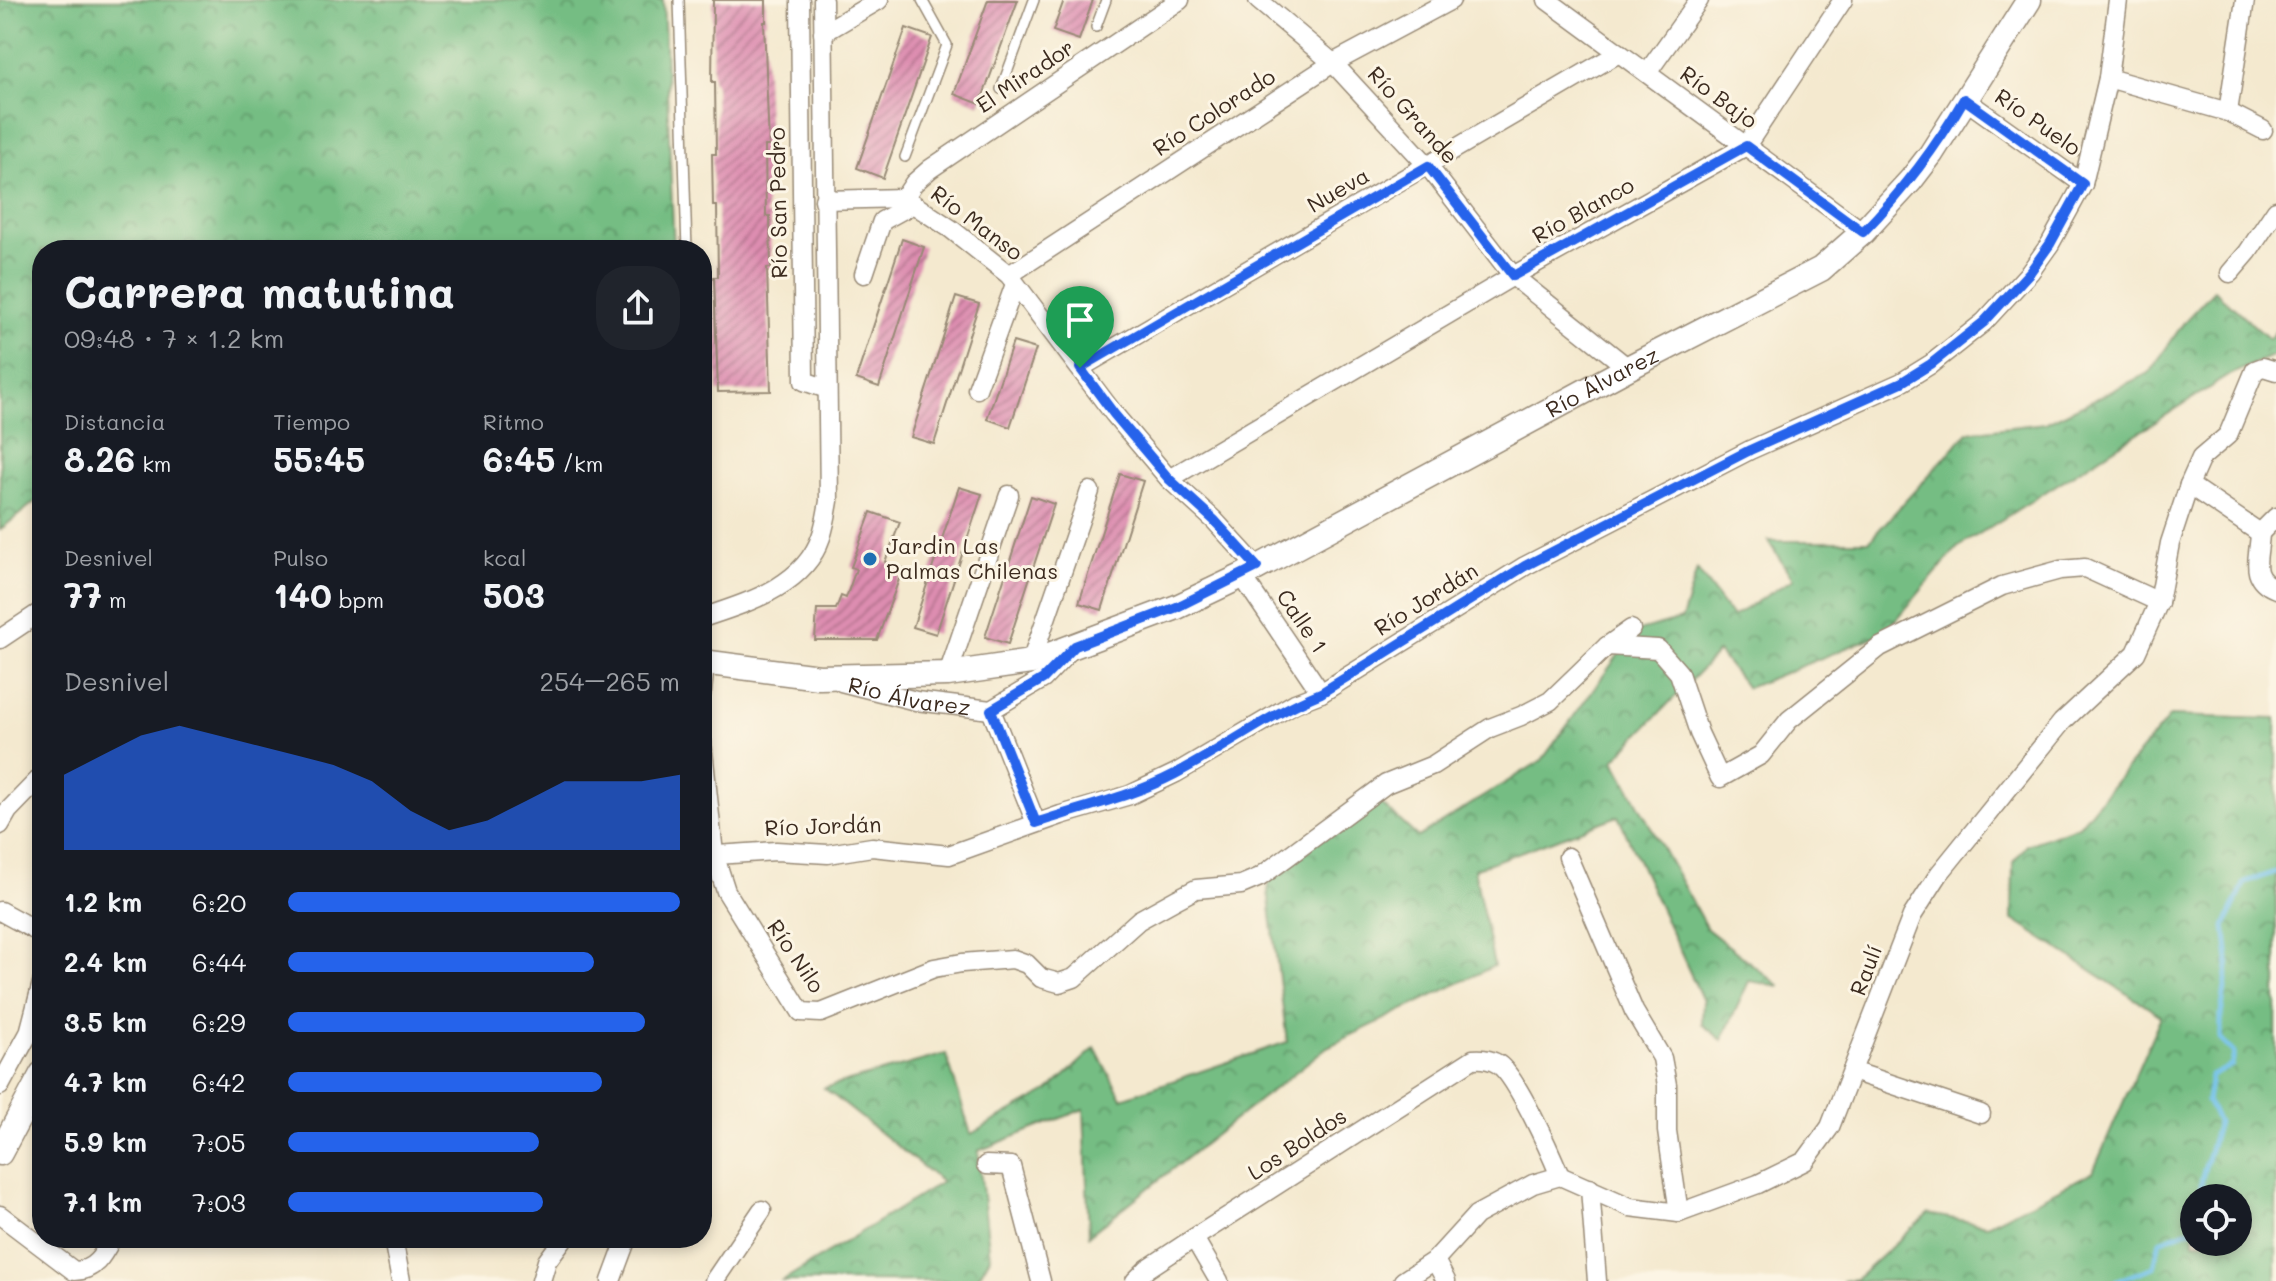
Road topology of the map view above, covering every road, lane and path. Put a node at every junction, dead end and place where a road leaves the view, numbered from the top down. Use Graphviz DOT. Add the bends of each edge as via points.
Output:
graph roads {
  1 [pos="679,0"];
  2 [pos="800,0"];
  3 [pos="823,0"];
  4 [pos="879,0"];
  5 [pos="922,0"];
  6 [pos="1034,0"];
  7 [pos="1106,0"];
  8 [pos="1180,0"];
  9 [pos="1258,0"];
  10 [pos="1451,0"];
  11 [pos="1547,0"];
  12 [pos="1699,0"];
  13 [pos="1843,0"];
  14 [pos="2029,0"];
  15 [pos="2118,0"];
  16 [pos="2245,0"];
  17 [pos="1096,27"];
  18 [pos="823,33"];
  19 [pos="1619,53"];
  20 [pos="1333,63"];
  21 [pos="1647,73"];
  22 [pos="2108,78"];
  23 [pos="1001,89"];
  24 [pos="1964,99"];
  25 [pos="2228,112"];
  26 [pos="2263,130"];
  27 [pos="1746,146"];
  28 [pos="905,157"];
  29 [pos="1428,166"];
  30 [pos="2083,184"];
  31 [pos="824,200"];
  32 [pos="908,201"];
  33 [pos="2276,210"];
  34 [pos="1863,232"];
  35 [pos="687,240"];
  36 [pos="2230,273"];
  37 [pos="864,274"];
  38 [pos="1513,276"];
  39 [pos="1012,279"];
  40 [pos="1080,368"];
  41 [pos="1628,368"];
  42 [pos="2276,371"];
  43 [pos="827,389"];
  44 [pos="977,389"];
  45 [pos="1169,479"];
  46 [pos="2189,485"];
  47 [pos="1090,491"];
  48 [pos="1009,495"];
  49 [pos="2276,517"];
  50 [pos="2260,533"];
  51 [pos="1250,571"];
  52 [pos="2276,589"];
  53 [pos="2159,602"];
  54 [pos="712,615"];
  55 [pos="32,618"];
  56 [pos="1631,629"];
  57 [pos="0,639"];
  58 [pos="1075,646"];
  59 [pos="1607,646"];
  60 [pos="1031,662"];
  61 [pos="712,663"];
  62 [pos="948,674"];
  63 [pos="819,677"];
  64 [pos="1321,693"];
  65 [pos="991,710"];
  66 [pos="32,786"];
  67 [pos="1036,823"];
  68 [pos="0,825"];
  69 [pos="712,855"];
  70 [pos="1568,857"];
  71 [pos="712,863"];
  72 [pos="0,911"];
  73 [pos="32,929"];
  74 [pos="32,1021"];
  75 [pos="1852,1071"];
  76 [pos="0,1086"];
  77 [pos="32,1093"];
  78 [pos="1981,1114"];
  79 [pos="0,1153"];
  80 [pos="986,1165"];
  81 [pos="1560,1176"];
  82 [pos="1590,1188"];
  83 [pos="762,1210"];
  84 [pos="1679,1213"];
  85 [pos="0,1215"];
  86 [pos="1194,1238"];
  87 [pos="32,1239"];
  88 [pos="44,1248"];
  89 [pos="106,1248"];
  90 [pos="395,1248"];
  91 [pos="557,1248"];
  92 [pos="623,1248"];
  93 [pos="1435,1260"];
  94 [pos="401,1281"];
  95 [pos="541,1281"];
  96 [pos="611,1281"];
  97 [pos="714,1281"];
  98 [pos="1041,1281"];
  99 [pos="1135,1281"];
  100 [pos="1219,1281"];
  101 [pos="1403,1281"];
  102 [pos="1446,1281"];
  103 [pos="1597,1281"];
  1 -- 35 [label="lane"];
  2 -- 43 [label="street, Río San Pedro" via="804,381"];
  3 -- 18 [label="street, Río San Pedro"];
  4 -- 18 [label="street"];
  5 -- 28 [label="lane" via="947,45"];
  6 -- 23 [label="lane"];
  7 -- 17 [label="lane"];
  8 -- 32 [label="street, El Mirador" via="930,169 914,183"];
  9 -- 20 [label="street, Río Grande"];
  10 -- 20 [label="street, Río Colorado"];
  11 -- 19 [label="street, Río Bajo"];
  12 -- 21 [label="street"];
  13 -- 27 [label="street, Río Blanco"];
  14 -- 24 [label="street, Río Álvarez"];
  15 -- 22 [label="street, Río Jordán"];
  16 -- 25 [label="street"];
  18 -- 31 [label="street, Río San Pedro"];
  19 -- 21 [label="street, Río Bajo"];
  19 -- 29 [label="street, Nueva"];
  20 -- 29 [label="street, Río Grande"];
  20 -- 39 [label="street, Río Colorado"];
  21 -- 27 [label="street, Río Bajo"];
  22 -- 25 [label="street"];
  22 -- 30 [label="street, Río Jordán"];
  24 -- 30 [label="street, Río Puelo"];
  24 -- 34 [label="street, Río Álvarez" via="1911,180"];
  25 -- 26 [label="street"];
  27 -- 34 [label="street, Río Bajo"];
  27 -- 38 [label="street, Río Blanco"];
  29 -- 38 [label="street, Río Grande"];
  29 -- 40 [label="street, Nueva"];
  30 -- 64 [label="street, Río Jordán" via="2030,272 1984,322 1931,364 1525,566"];
  31 -- 32 [label="street, Río Manso"];
  31 -- 43 [label="street, Río San Pedro"];
  32 -- 37 [label="street, El Mirador" via="882,221"];
  32 -- 39 [label="street, Río Manso"];
  33 -- 36 [label="street"];
  34 -- 41 [label="street, Río Álvarez" via="1821,269"];
  38 -- 41 [label="street, Río Grande"];
  38 -- 45 [label="street, Río Blanco"];
  39 -- 40 [label="street, Río Manso"];
  39 -- 44 [label="street"];
  40 -- 45 [label="street, Río Manso"];
  41 -- 51 [label="street, Río Álvarez"];
  42 -- 46 [label="street, Raulí" via="2255,370 2228,435 2201,458"];
  43 -- 54 [label="street, Río San Pedro" via="829,501 821,539 791,578 757,600"];
  45 -- 51 [label="street, Río Manso" via="1214,520"];
  46 -- 50 [label="street"];
  46 -- 53 [label="street, Raulí"];
  47 -- 60 [label="street"];
  48 -- 62 [label="street"];
  49 -- 50 [label="street"];
  50 -- 52 [label="street" via="2257,576"];
  51 -- 58 [label="street, Río Álvarez" via="1177,607"];
  51 -- 64 [label="street, Calle 1"];
  53 -- 59 [label="street" via="2085,568 2002,586 1880,647 1789,720 1761,755 1720,778 1679,673 1658,649"];
  53 -- 75 [label="street, Raulí" via="2136,653 2062,722 1939,874 1912,916"];
  55 -- 57 [label="street"];
  56 -- 59 [label="street"];
  58 -- 60 [label="street, Río Álvarez"];
  58 -- 65 [label="street, Río Álvarez" via="1043,679"];
  59 -- 71 [label="street, Río Nilo" via="1550,701 1490,728 1433,765 1386,784 1260,877 1241,885 1196,889 1139,920 1074,978 1059,983 1013,959 990,960 934,968 821,1013 801,1012"];
  60 -- 62 [label="street, Río Álvarez"];
  61 -- 63 [label="street, Río Álvarez"];
  62 -- 63 [label="street, Río Álvarez"];
  63 -- 65 [label="street, Río Álvarez" via="916,701"];
  64 -- 67 [label="street, Río Jordán" via="1130,795"];
  65 -- 67 [label="street"];
  66 -- 68 [label="street"];
  67 -- 69 [label="street, Río Jordán" via="949,855 872,847 828,854"];
  70 -- 84 [label="street" via="1634,1011 1662,1058"];
  72 -- 73 [label="street"];
  74 -- 76 [label="street"];
  75 -- 78 [label="street"];
  75 -- 84 [label="street, Raulí" via="1830,1127 1805,1161"];
  77 -- 79 [label="street"];
  80 -- 98 [label="street" via="1011,1166"];
  81 -- 82 [label="street, Raulí"];
  81 -- 86 [label="street, Los Boldos" via="1505,1069 1473,1059"];
  81 -- 93 [label="street" via="1533,1184 1476,1215"];
  82 -- 84 [label="street, Raulí" via="1630,1207"];
  82 -- 103 [label="street"];
  83 -- 97 [label="street"];
  85 -- 87 [label="street"];
  86 -- 99 [label="street, Los Boldos"];
  86 -- 100 [label="street"];
  88 -- 89 [label="street" via="74,1271 95,1265"];
  90 -- 94 [label="street"];
  91 -- 95 [label="street"];
  92 -- 96 [label="street"];
  93 -- 101 [label="street"];
  93 -- 102 [label="street"];
}
